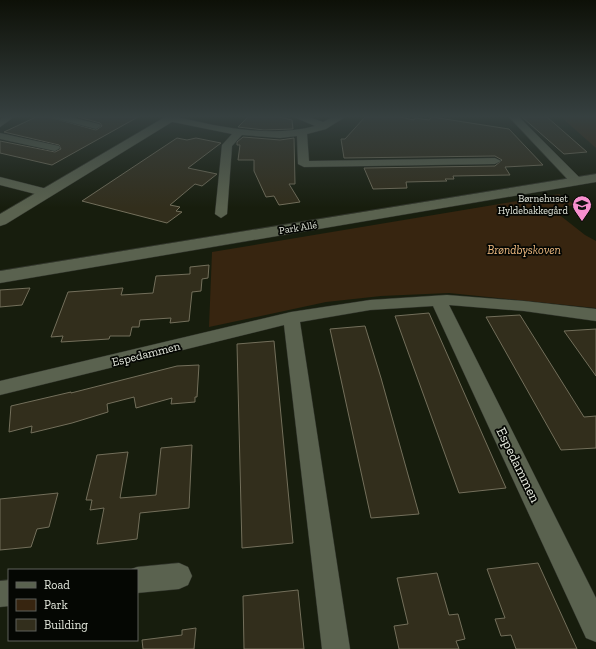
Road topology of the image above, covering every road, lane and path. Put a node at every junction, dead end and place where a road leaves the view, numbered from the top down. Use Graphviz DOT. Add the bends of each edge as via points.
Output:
graph roads {
  1 [pos="52,147"];
  2 [pos="123,147"];
  3 [pos="227,147"];
  4 [pos="303,147"];
  5 [pos="542,147"];
  6 [pos="55,148"];
  7 [pos="495,161"];
  8 [pos="596,178"];
  9 [pos="0,181"];
  10 [pos="576,181"];
  11 [pos="40,197"];
  12 [pos="221,214"];
  13 [pos="0,221"];
  14 [pos="0,233"];
  15 [pos="0,277"];
  16 [pos="439,301"];
  17 [pos="596,315"];
  18 [pos="291,318"];
  19 [pos="0,388"];
  20 [pos="180,576"];
  21 [pos="138,580"];
  22 [pos="596,628"];
  23 [pos="336,649"];
  1 -- 6 [label="street"];
  2 -- 11 [label="street"];
  3 -- 12 [label="street"];
  4 -- 7 [label="street" via="304,164"];
  5 -- 10 [label="street"];
  8 -- 10 [label="street, Park Allé"];
  9 -- 11 [label="street"];
  10 -- 15 [label="street, Park Allé"];
  11 -- 13 [label="street"];
  11 -- 14 [label="street"];
  16 -- 17 [label="street, Espedammen" via="524,306"];
  16 -- 18 [label="street, Espedammen" via="370,305"];
  16 -- 22 [label="street, Espedammen"];
  18 -- 19 [label="street, Espedammen"];
  18 -- 23 [label="street"];
  20 -- 21 [label="street"];
}
